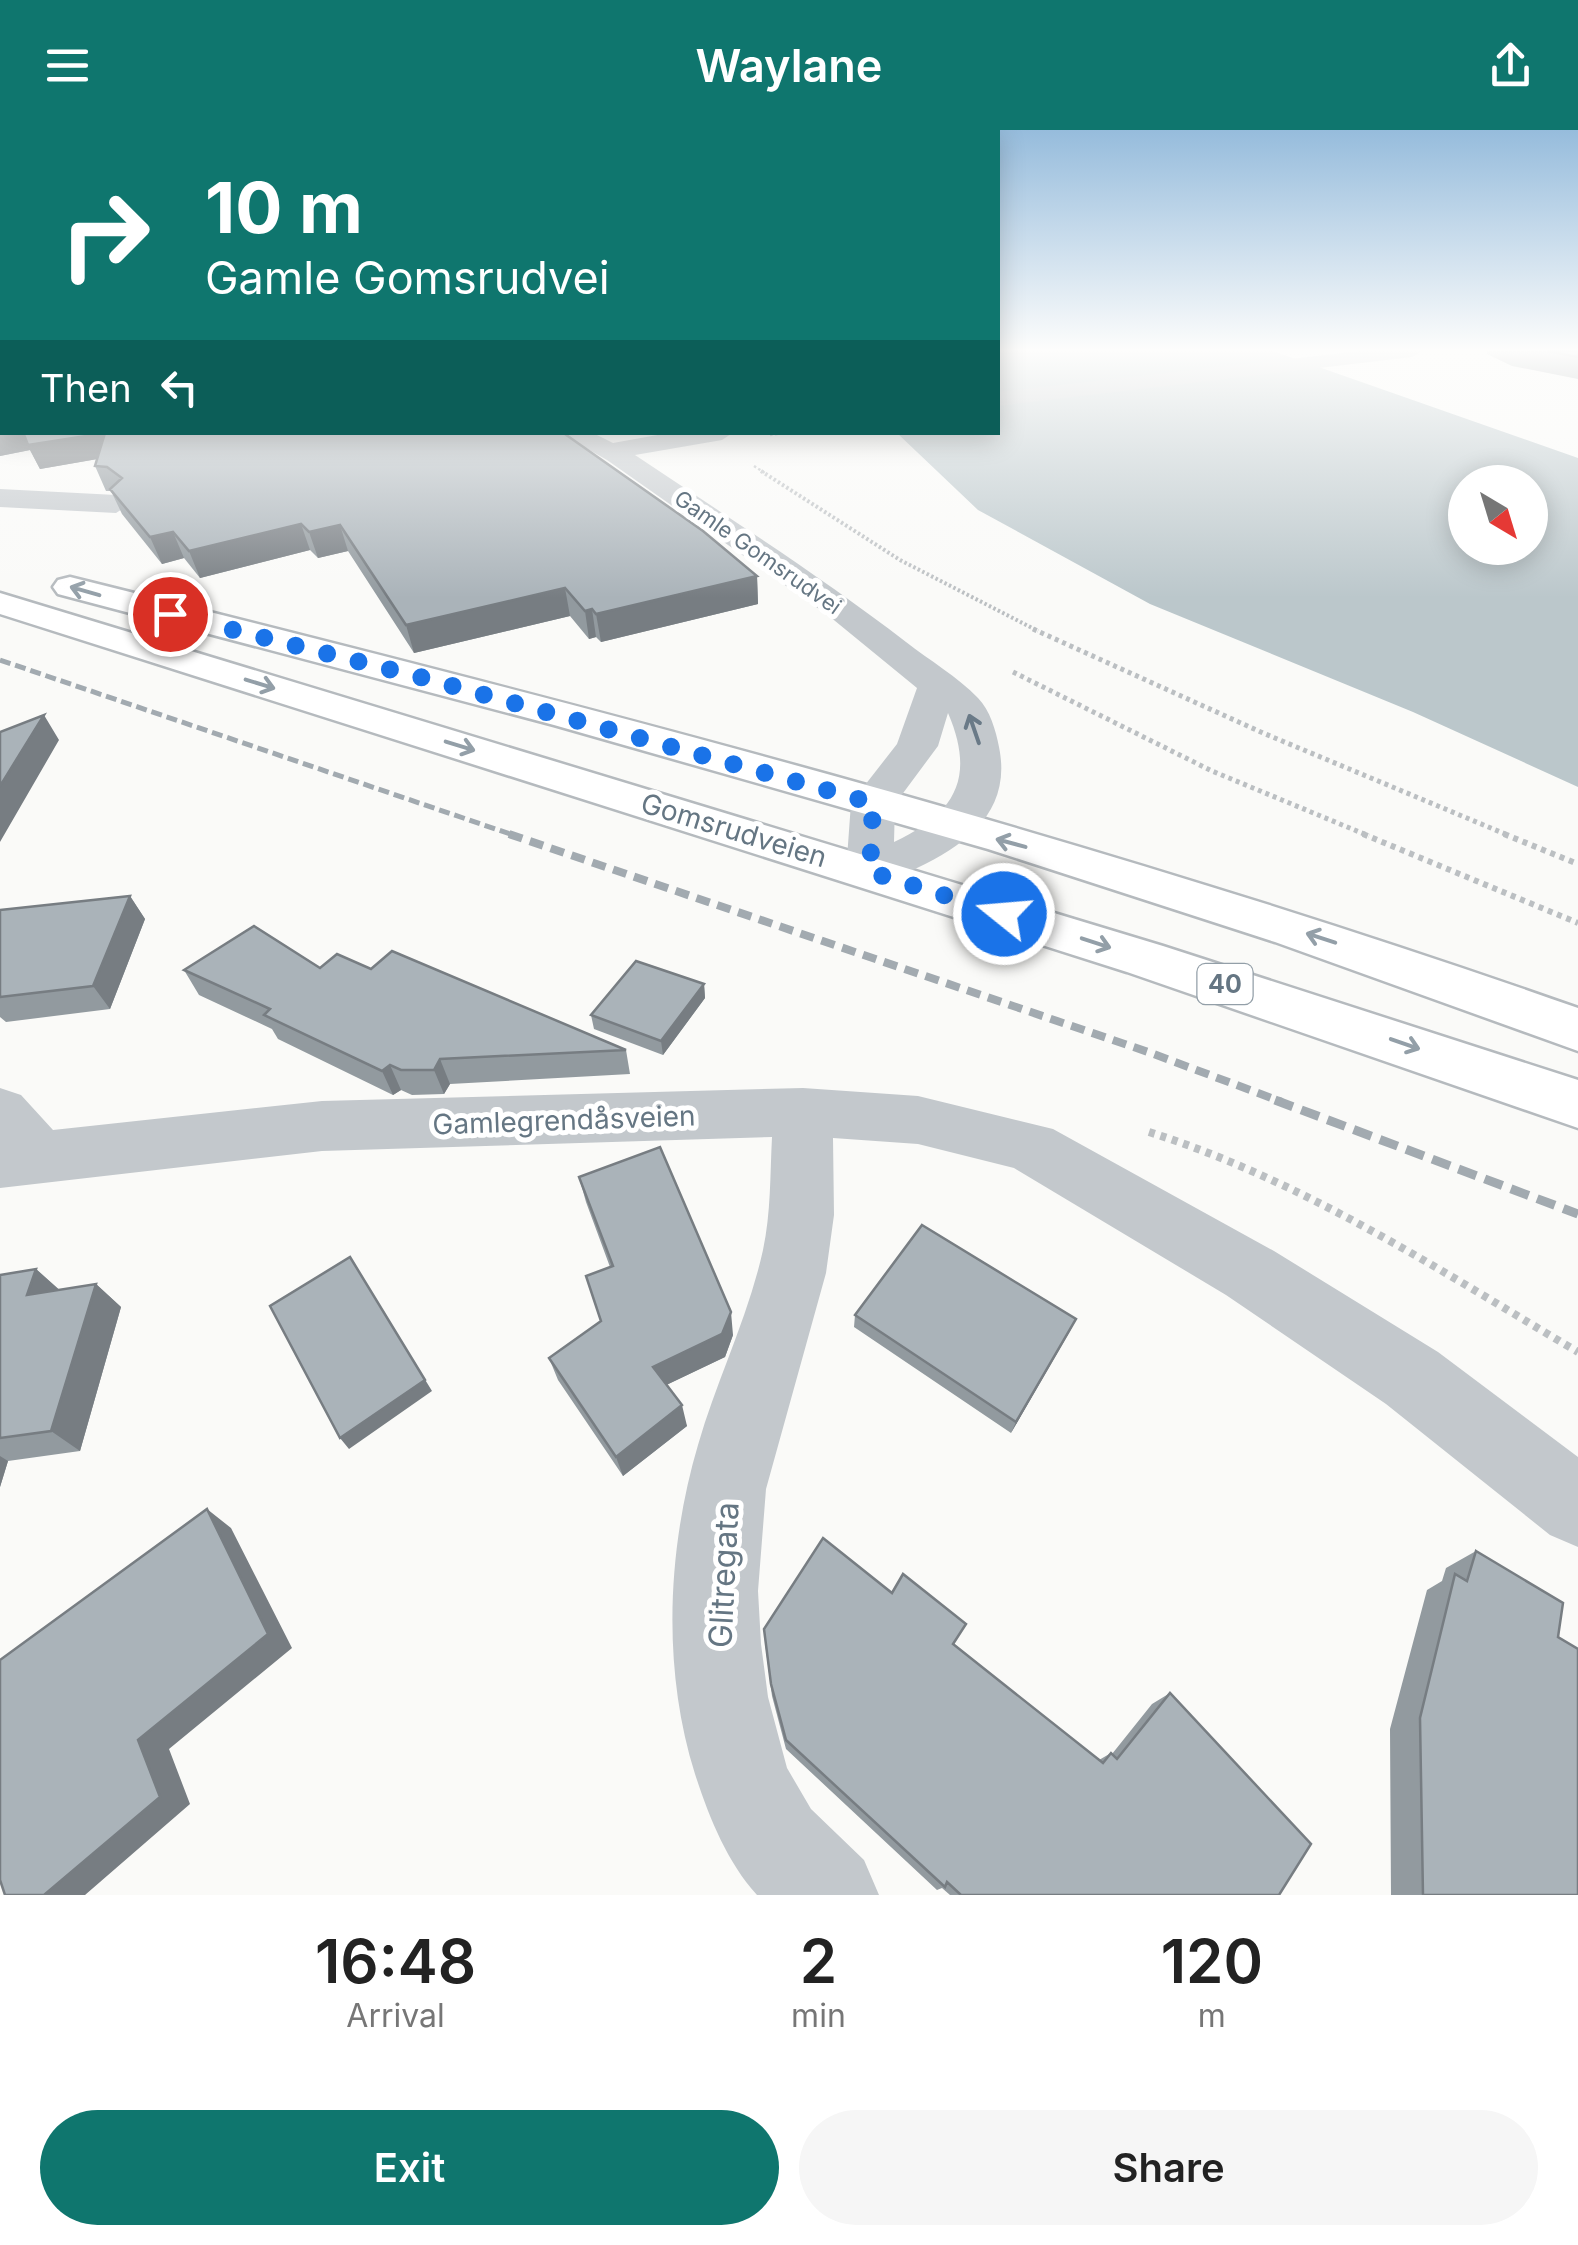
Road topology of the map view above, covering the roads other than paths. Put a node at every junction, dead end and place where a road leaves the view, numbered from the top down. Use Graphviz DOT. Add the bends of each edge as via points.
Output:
graph roads {
  1 [pos="577,435"];
  2 [pos="704,435"];
  3 [pos="611,450"];
  4 [pos="0,498"];
  5 [pos="116,504"];
  6 [pos="0,566"];
  7 [pos="0,603"];
  8 [pos="937,686"];
  9 [pos="873,803"];
  10 [pos="956,828"];
  11 [pos="870,872"];
  12 [pos="1578,1030"];
  13 [pos="1578,1104"];
  14 [pos="0,1112"];
  15 [pos="803,1112"];
  16 [pos="20,1159"];
  17 [pos="1578,1507"];
  18 [pos="828,1895"];
  1 -- 3 [label="street, Gamle Gomsrudvei"];
  2 -- 3 [label="street"];
  3 -- 8 [label="street, Gamle Gomsrudvei" via="894,646"];
  4 -- 5 [label="street"];
  9 -- 6 [label="main road, one-way"];
  7 -- 11 [label="main road, Gomsrudveien / 40, one-way"];
  8 -- 9 [label="street" via="917,746"];
  10 -- 8 [label="street, Gamle Gomsrudvei, one-way" via="972,802 982,757 966,707"];
  9 -- 10 [label="main road"];
  9 -- 11 [label="street"];
  10 -- 11 [label="street"];
  12 -- 10 [label="main road, one-way" via="1270,921"];
  11 -- 13 [label="main road, Gomsrudveien / 40, one-way"];
  14 -- 16 [label="street"];
  15 -- 16 [label="street, Gamlegrendåsveien" via="322,1126"];
  15 -- 17 [label="street, Gamlegrendåsveien" via="918,1120 1031,1146 1250,1273 1412,1378"];
  15 -- 18 [label="street, Glitregata" via="798,1246 736,1446 721,1526 720,1678 731,1749 771,1836"];
}
